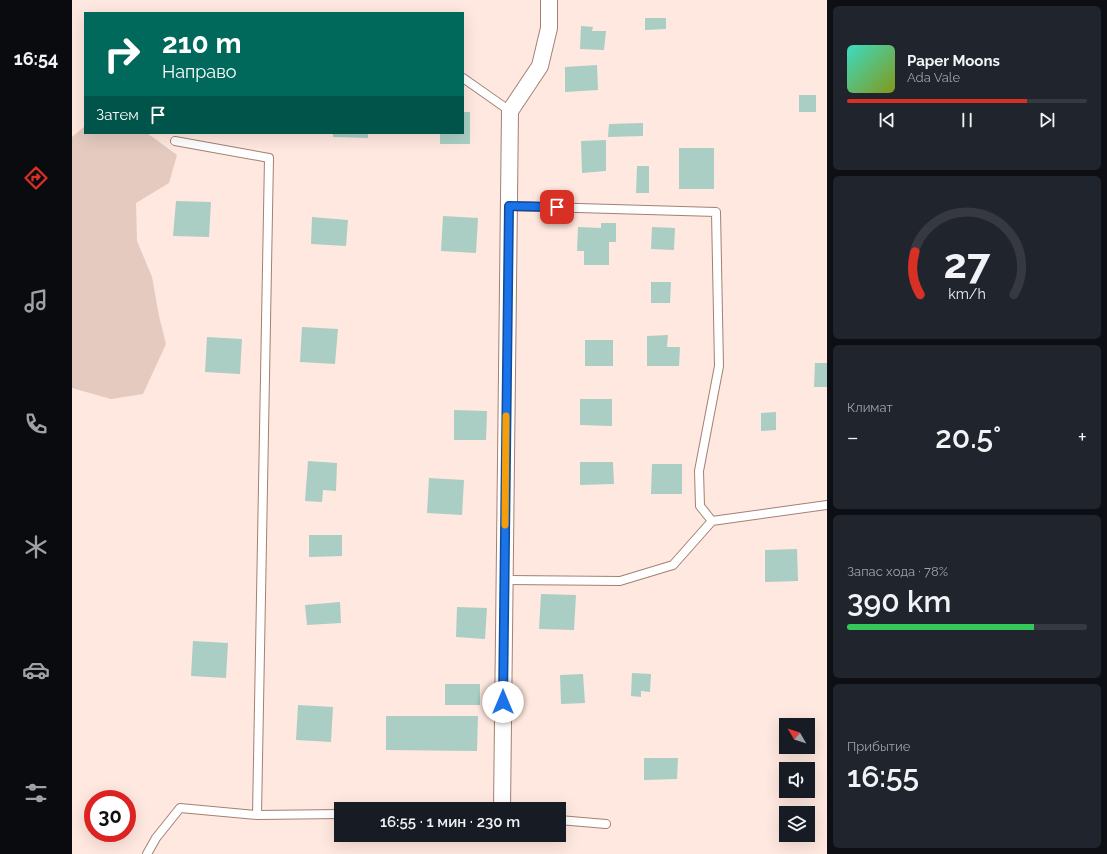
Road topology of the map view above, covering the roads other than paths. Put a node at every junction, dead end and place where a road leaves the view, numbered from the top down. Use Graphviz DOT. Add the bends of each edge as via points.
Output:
graph roads {
  1 [pos="549,0"];
  2 [pos="464,79"];
  3 [pos="510,111"];
  4 [pos="175,141"];
  5 [pos="509,206"];
  6 [pos="827,505"];
  7 [pos="712,521"];
  8 [pos="504,580"];
  9 [pos="502,802"];
  10 [pos="334,814"];
  11 [pos="257,815"];
  12 [pos="566,821"];
  13 [pos="606,824"];
  14 [pos="147,854"];
  1 -- 3 [label="street" via="549,28 540,66"];
  2 -- 3 [label="lane"];
  3 -- 5 [label="street"];
  4 -- 11 [label="lane" via="269,158"];
  5 -- 7 [label="lane" via="716,212 719,366 699,471 700,506"];
  5 -- 8 [label="street"];
  6 -- 7 [label="lane"];
  7 -- 8 [label="lane" via="673,565 620,581"];
  8 -- 9 [label="street"];
  10 -- 11 [label="lane"];
  11 -- 14 [label="lane" via="180,808 156,838"];
  12 -- 13 [label="lane"];
}
